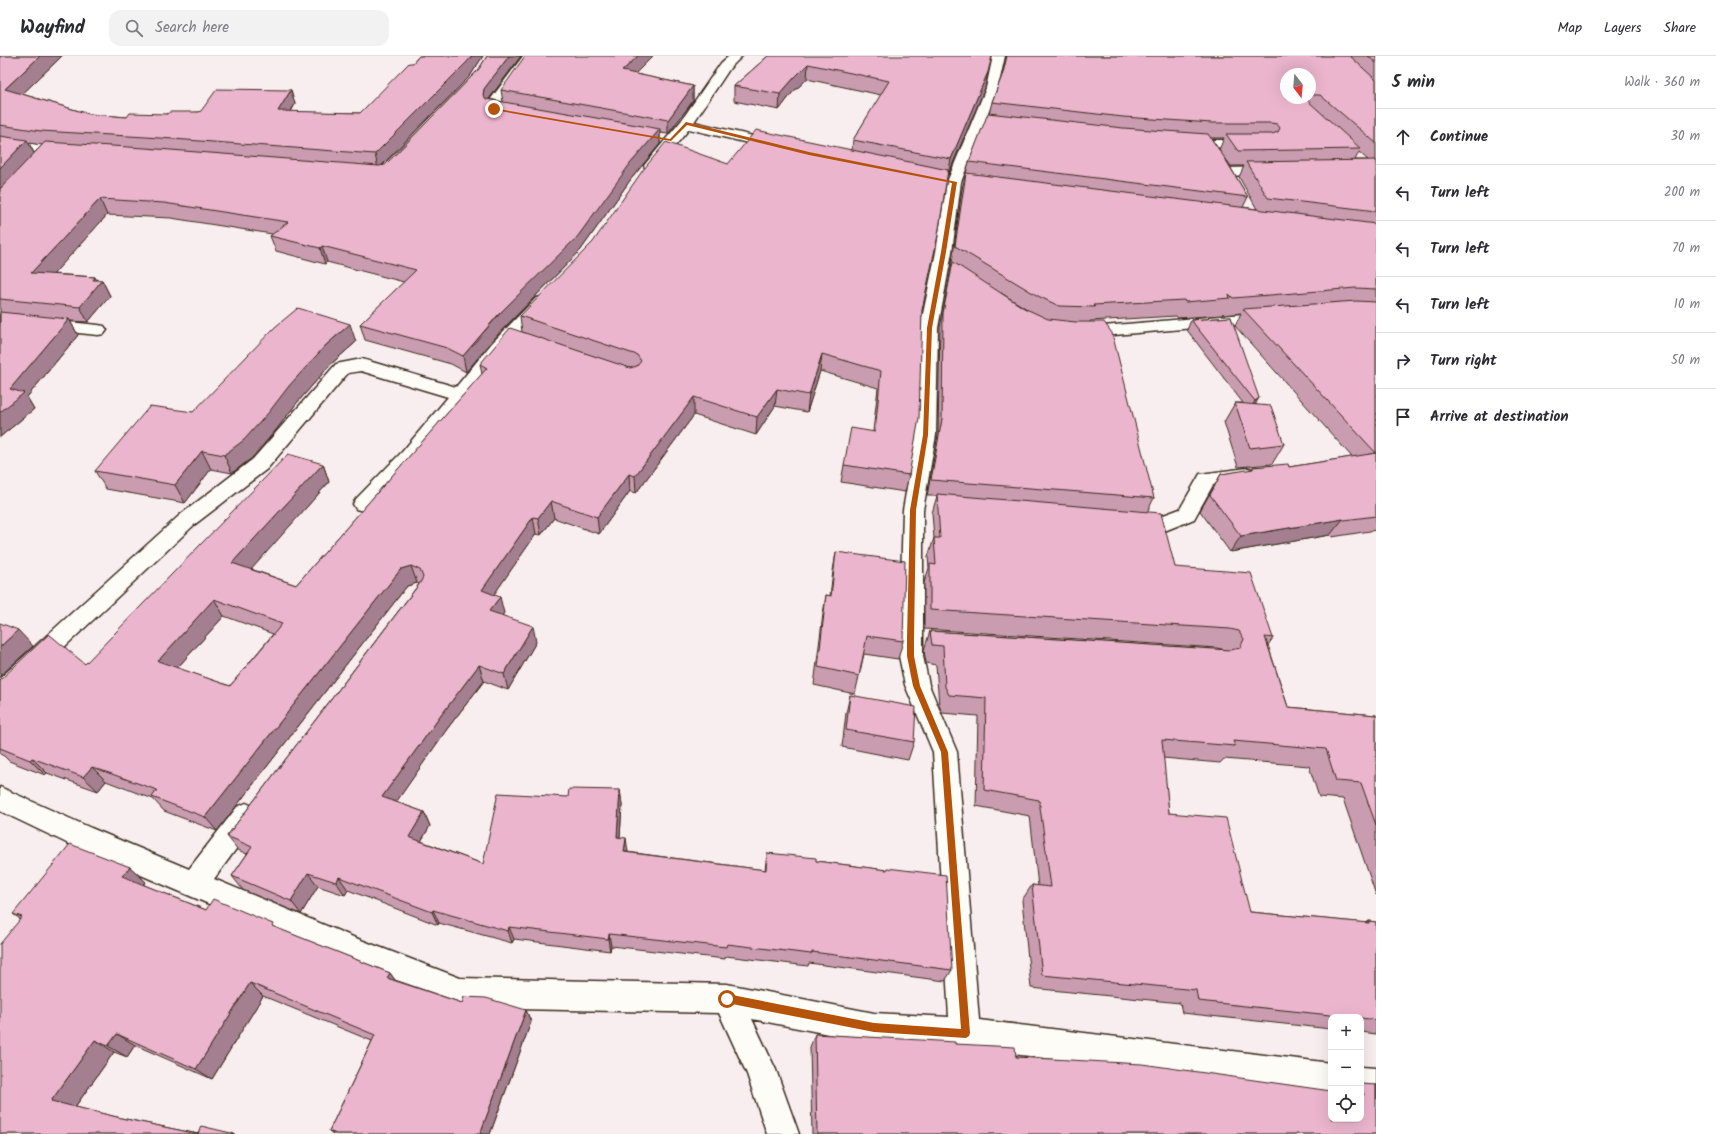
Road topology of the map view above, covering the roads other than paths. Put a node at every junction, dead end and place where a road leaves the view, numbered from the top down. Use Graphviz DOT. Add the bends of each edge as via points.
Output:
graph roads {
  1 [pos="529,56"];
  2 [pos="736,56"];
  3 [pos="999,56"];
  4 [pos="525,115"];
  5 [pos="979,122"];
  6 [pos="686,124"];
  7 [pos="994,124"];
  8 [pos="1190,143"];
  9 [pos="0,144"];
  10 [pos="1264,144"];
  11 [pos="794,150"];
  12 [pos="48,151"];
  13 [pos="80,153"];
  14 [pos="37,162"];
  15 [pos="1219,163"];
  16 [pos="1281,171"];
  17 [pos="642,177"];
  18 [pos="555,288"];
  19 [pos="1282,316"];
  20 [pos="0,320"];
  21 [pos="98,330"];
  22 [pos="1063,331"];
  23 [pos="460,394"];
  24 [pos="1270,473"];
  25 [pos="363,504"];
  26 [pos="1114,520"];
  27 [pos="911,638"];
  28 [pos="934,640"];
  29 [pos="0,693"];
  30 [pos="261,796"];
  31 [pos="0,798"];
  32 [pos="194,884"];
  33 [pos="727,999"];
  34 [pos="966,1033"];
  35 [pos="1328,1078"];
  36 [pos="1364,1082"];
  37 [pos="1376,1084"];
  38 [pos="783,1134"];
  1 -- 4 [label="street" via="494,104 494,109"];
  2 -- 6 [label="street" via="725,66"];
  3 -- 5 [label="street" via="992,88"];
  5 -- 7 [label="street"];
  5 -- 27 [label="street" via="955,182 948,268 929,328 922,504 912,556"];
  6 -- 11 [label="street"];
  6 -- 17 [label="street" via="663,139"];
  8 -- 15 [label="street"];
  9 -- 12 [label="street"];
  10 -- 15 [label="street"];
  12 -- 13 [label="street"];
  12 -- 14 [label="street"];
  15 -- 16 [label="street"];
  18 -- 23 [label="street" via="516,339"];
  19 -- 22 [label="street" via="1103,331"];
  20 -- 21 [label="street"];
  23 -- 25 [label="street" via="409,457"];
  23 -- 29 [label="street" via="362,365 342,368 260,464 187,520"];
  24 -- 26 [label="street" via="1207,479 1187,514 1162,524"];
  27 -- 28 [label="street"];
  27 -- 34 [label="street" via="911,656 917,686 945,752"];
  30 -- 32 [label="street"];
  31 -- 32 [label="street" via="82,837"];
  32 -- 33 [label="street" via="352,951 460,993"];
  33 -- 34 [label="street" via="874,1028"];
  33 -- 38 [label="street" via="761,1070"];
  34 -- 35 [label="street"];
  36 -- 37 [label="street"];
}
